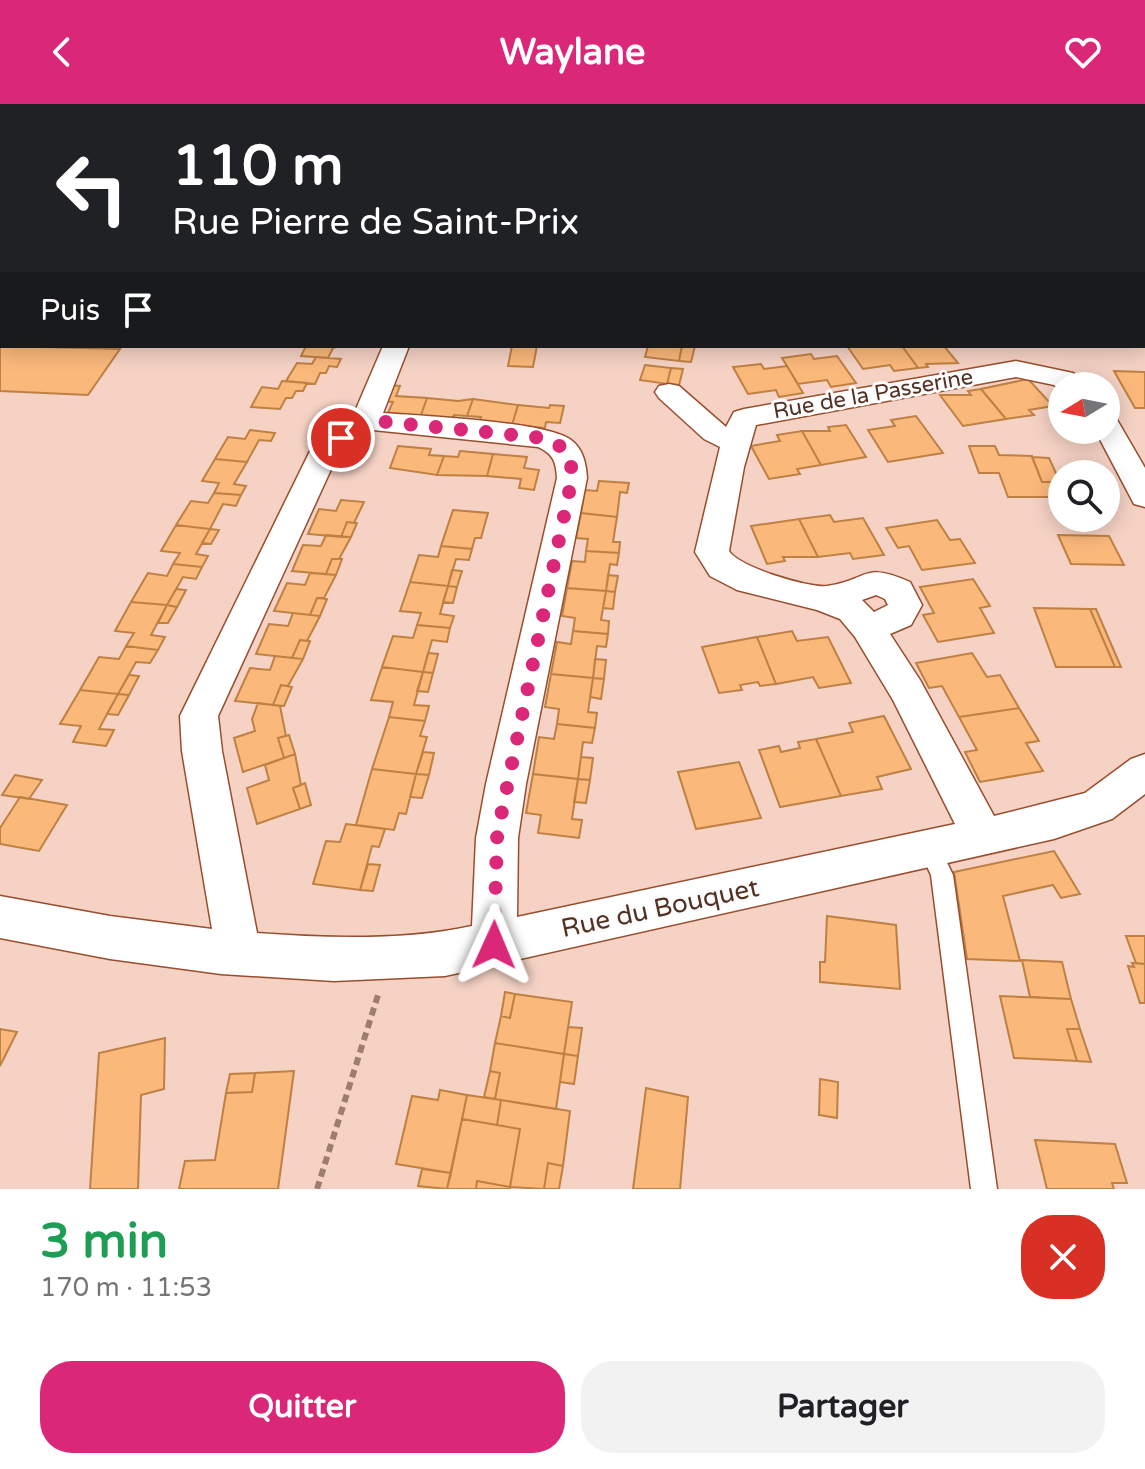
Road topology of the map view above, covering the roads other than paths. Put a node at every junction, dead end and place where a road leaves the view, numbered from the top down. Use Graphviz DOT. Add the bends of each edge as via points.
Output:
graph roads {
  1 [pos="395,348"];
  2 [pos="970,348"];
  3 [pos="990,374"];
  4 [pos="1048,376"];
  5 [pos="669,392"];
  6 [pos="367,420"];
  7 [pos="735,443"];
  8 [pos="1117,444"];
  9 [pos="1145,497"];
  10 [pos="825,599"];
  11 [pos="868,628"];
  12 [pos="1137,783"];
  13 [pos="983,836"];
  14 [pos="930,849"];
  15 [pos="0,917"];
  16 [pos="494,945"];
  17 [pos="238,952"];
  18 [pos="984,1189"];
  1 -- 6 [label="street"];
  2 -- 3 [label="street"];
  3 -- 4 [label="street, Rue de la Passerine" via="1016,369"];
  3 -- 7 [label="street, Rue de la Passerine" via="744,418"];
  5 -- 7 [label="street" via="714,432"];
  6 -- 16 [label="street" via="544,438 559,444 571,458 572,478 497,838"];
  6 -- 17 [label="street" via="327,447 199,716"];
  7 -- 10 [label="street, Rue de la Passerine" via="712,552 722,568 749,581"];
  8 -- 9 [label="street"];
  10 -- 11 [label="street, Rue de la Passerine" via="852,610"];
  10 -- 11 [label="street" via="878,582 898,591 905,605 899,616"];
  11 -- 13 [label="street, Rue de la Passerine"];
  12 -- 13 [label="street, Rue du Bouquet" via="1069,816"];
  13 -- 14 [label="street, Rue du Bouquet"];
  14 -- 16 [label="street, Rue du Bouquet"];
  14 -- 18 [label="lane" via="942,875"];
  15 -- 17 [label="street, Rue du Bouquet" via="92,937"];
  16 -- 17 [label="street, Rue du Bouquet" via="387,959"];
}
